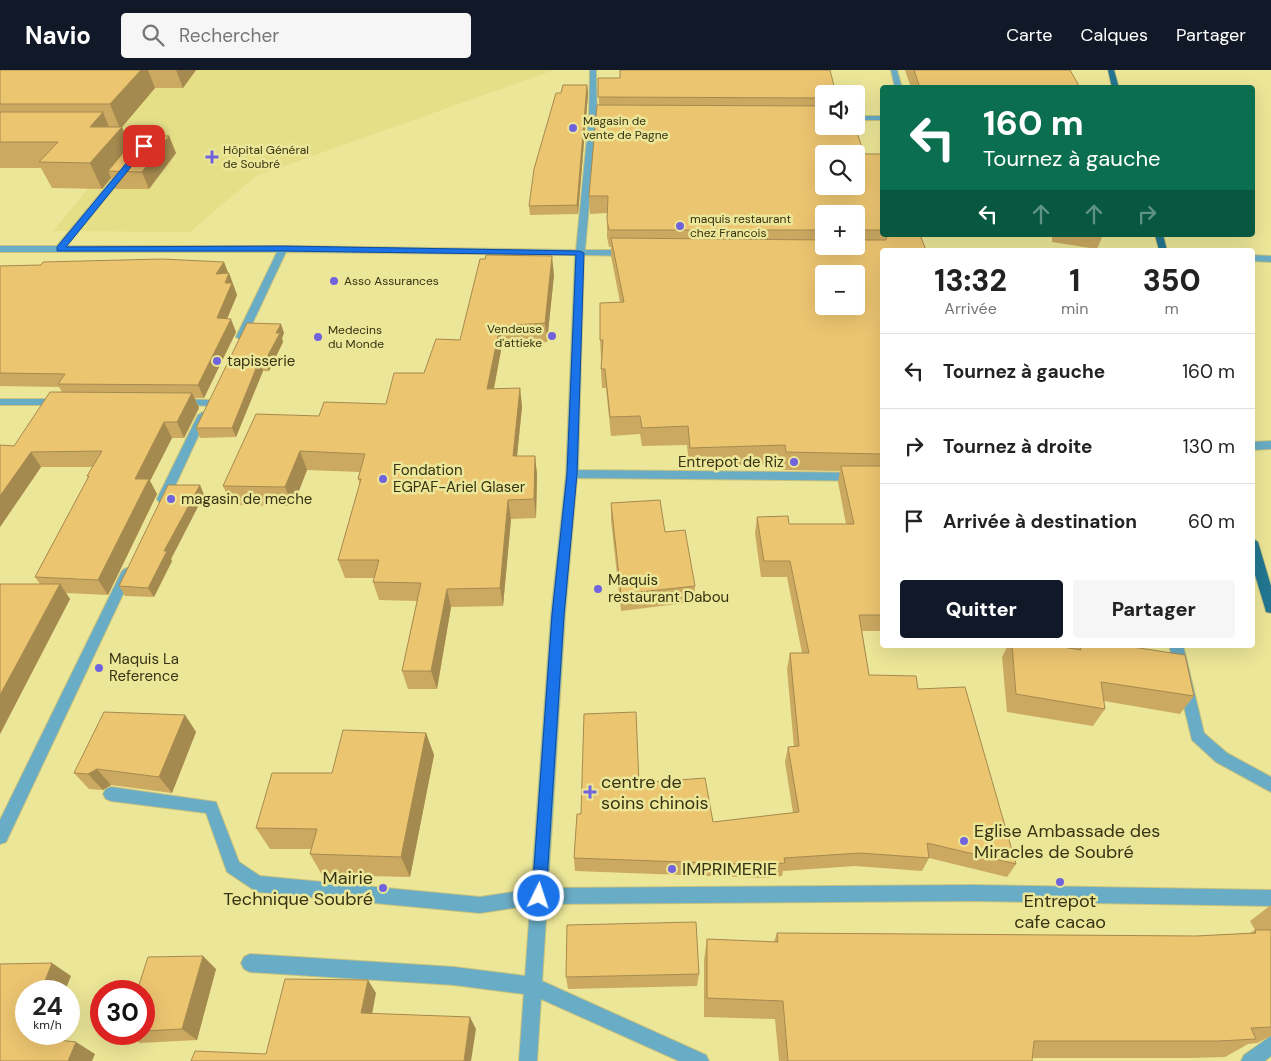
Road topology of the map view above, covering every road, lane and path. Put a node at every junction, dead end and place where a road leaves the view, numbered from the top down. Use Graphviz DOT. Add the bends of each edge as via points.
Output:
graph roads {
  1 [pos="594,70"];
  2 [pos="894,70"];
  3 [pos="1111,70"];
  4 [pos="898,85"];
  5 [pos="1115,85"];
  6 [pos="865,118"];
  7 [pos="880,118"];
  8 [pos="93,133"];
  9 [pos="138,153"];
  10 [pos="126,168"];
  11 [pos="0,249"];
  12 [pos="59,249"];
  13 [pos="283,249"];
  14 [pos="580,253"];
  15 [pos="638,253"];
  16 [pos="1255,258"];
  17 [pos="1271,259"];
  18 [pos="234,351"];
  19 [pos="0,402"];
  20 [pos="70,402"];
  21 [pos="169,402"];
  22 [pos="1271,445"];
  23 [pos="1255,446"];
  24 [pos="572,474"];
  25 [pos="880,477"];
  26 [pos="159,508"];
  27 [pos="1255,552"];
  28 [pos="133,560"];
  29 [pos="1271,608"];
  30 [pos="1177,648"];
  31 [pos="1271,785"];
  32 [pos="111,794"];
  33 [pos="0,837"];
  34 [pos="539,896"];
  35 [pos="1271,898"];
  36 [pos="250,963"];
  37 [pos="533,986"];
  38 [pos="1271,1045"];
  39 [pos="528,1061"];
  40 [pos="700,1061"];
  41 [pos="1250,1061"];
  1 -- 14 [label="street" via="598,117"];
  2 -- 4 [label="street"];
  3 -- 5 [label="main road"];
  6 -- 7 [label="street"];
  8 -- 9 [label="street" via="141,136 144,146"];
  10 -- 12 [label="street"];
  11 -- 12 [label="street"];
  12 -- 13 [label="street"];
  13 -- 14 [label="street"];
  13 -- 18 [label="street"];
  14 -- 15 [label="street"];
  14 -- 24 [label="street"];
  16 -- 17 [label="street"];
  19 -- 20 [label="street"];
  21 -- 26 [label="street" via="211,398"];
  22 -- 23 [label="street"];
  24 -- 25 [label="street"];
  24 -- 34 [label="street" via="558,615"];
  27 -- 29 [label="main road"];
  28 -- 33 [label="street"];
  30 -- 31 [label="street" via="1198,736 1203,744"];
  32 -- 34 [label="street" via="211,807 233,867 257,884 480,905"];
  34 -- 35 [label="street" via="974,892"];
  34 -- 37 [label="street"];
  36 -- 37 [label="street" via="454,976"];
  37 -- 39 [label="street"];
  37 -- 40 [label="street"];
  38 -- 41 [label="street"];
}
